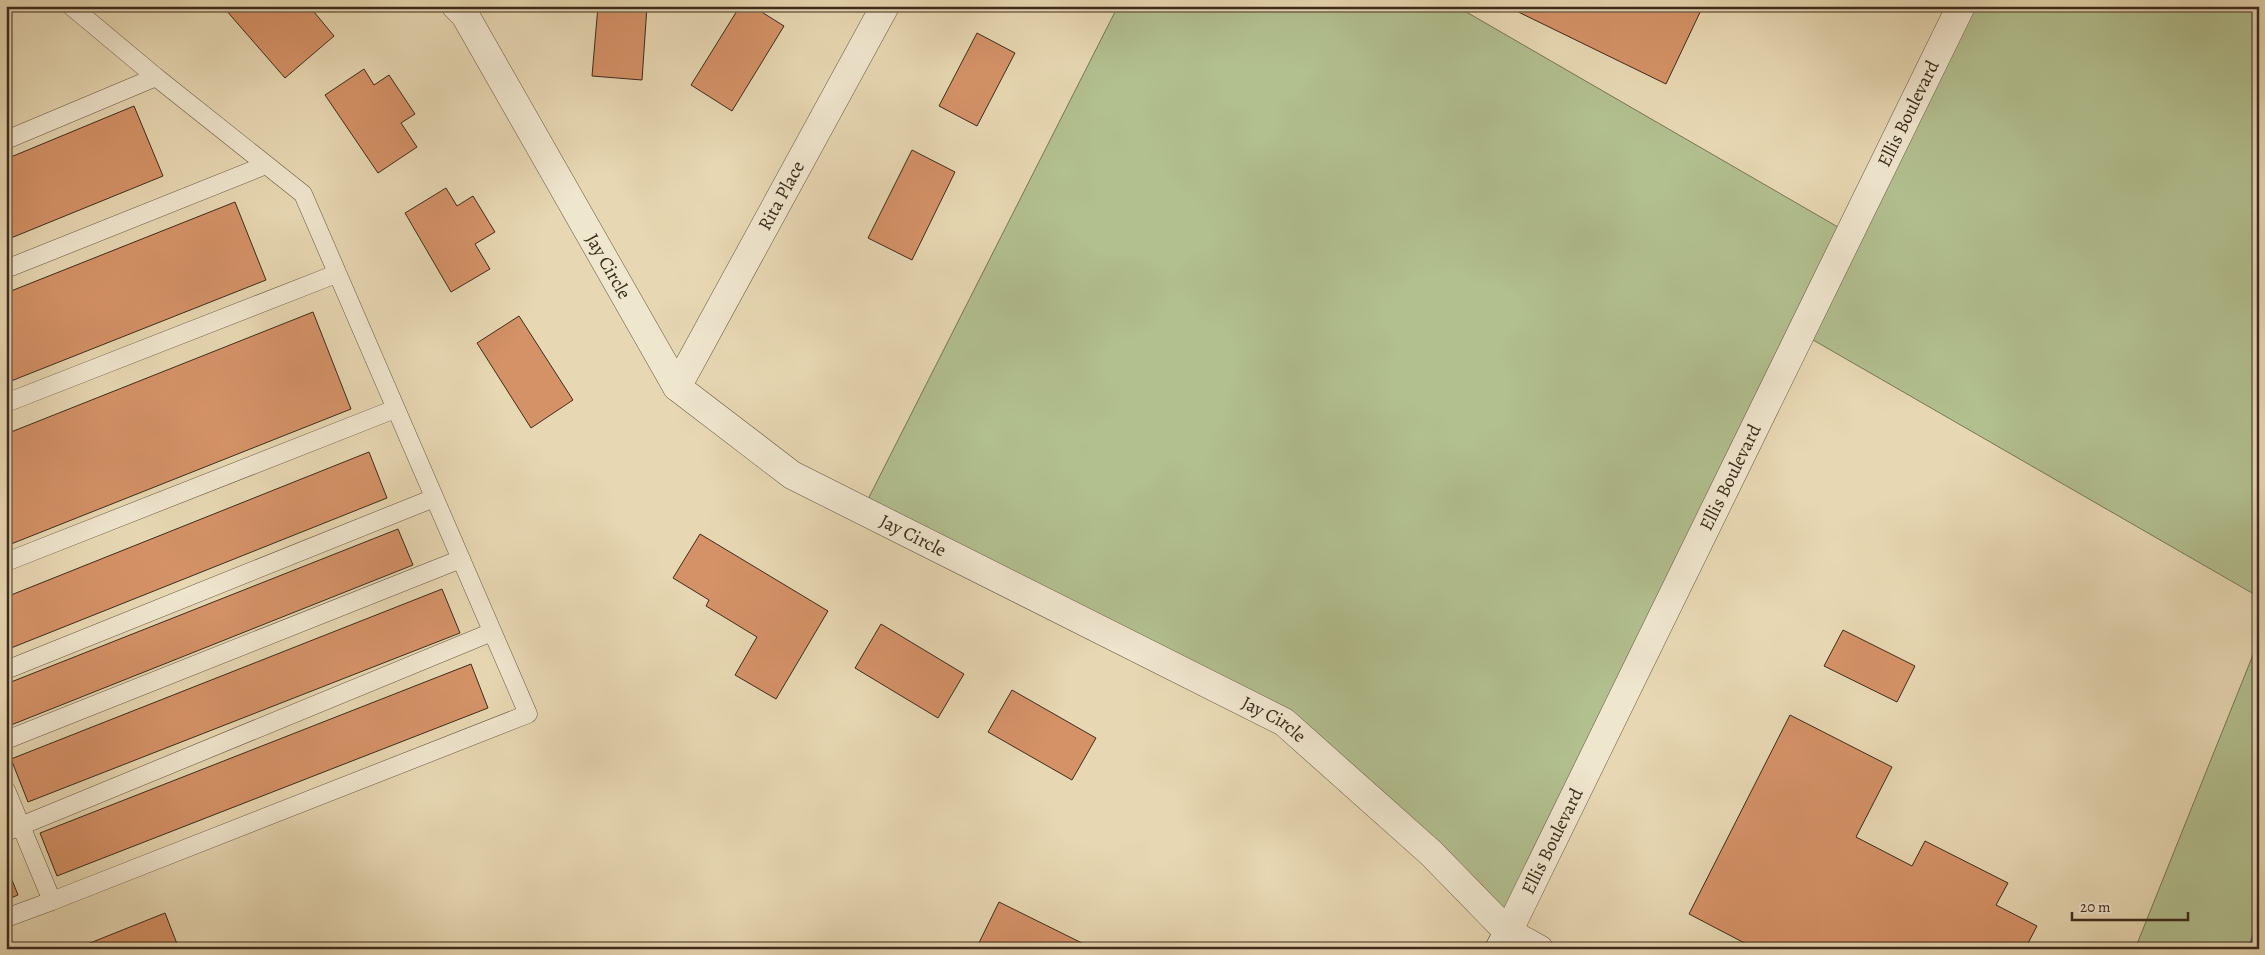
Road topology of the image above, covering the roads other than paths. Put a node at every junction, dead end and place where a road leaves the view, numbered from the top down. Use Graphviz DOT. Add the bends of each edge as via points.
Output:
graph roads {
  1 [pos="71,6"];
  2 [pos="886,6"];
  3 [pos="1961,6"];
  4 [pos="464,9"];
  5 [pos="156,77"];
  6 [pos="6,140"];
  7 [pos="266,165"];
  8 [pos="6,268"];
  9 [pos="336,274"];
  10 [pos="677,387"];
  11 [pos="6,403"];
  12 [pos="396,409"];
  13 [pos="434,498"];
  14 [pos="461,559"];
  15 [pos="6,562"];
  16 [pos="492,632"];
  17 [pos="6,670"];
  18 [pos="6,740"];
  19 [pos="6,790"];
  20 [pos="14,829"];
  21 [pos="52,901"];
  22 [pos="6,918"];
  23 [pos="1503,940"];
  24 [pos="1539,949"];
  1 -- 5 [label="lane"];
  2 -- 10 [label="street, Rita Place"];
  3 -- 23 [label="street, Ellis Boulevard"];
  4 -- 10 [label="street, Jay Circle"];
  5 -- 6 [label="lane"];
  5 -- 7 [label="lane"];
  7 -- 8 [label="lane"];
  7 -- 9 [label="lane" via="302,194"];
  9 -- 11 [label="lane"];
  9 -- 12 [label="lane"];
  10 -- 23 [label="street, Jay Circle" via="792,475 1284,722 1431,852"];
  12 -- 13 [label="lane"];
  12 -- 15 [label="lane"];
  13 -- 14 [label="lane"];
  13 -- 17 [label="lane"];
  14 -- 16 [label="lane"];
  14 -- 18 [label="lane"];
  16 -- 20 [label="lane"];
  16 -- 21 [label="lane" via="528,714"];
  19 -- 20 [label="lane"];
  20 -- 21 [label="lane"];
  21 -- 22 [label="lane"];
  23 -- 24 [label="street, Jay Circle"];
}
